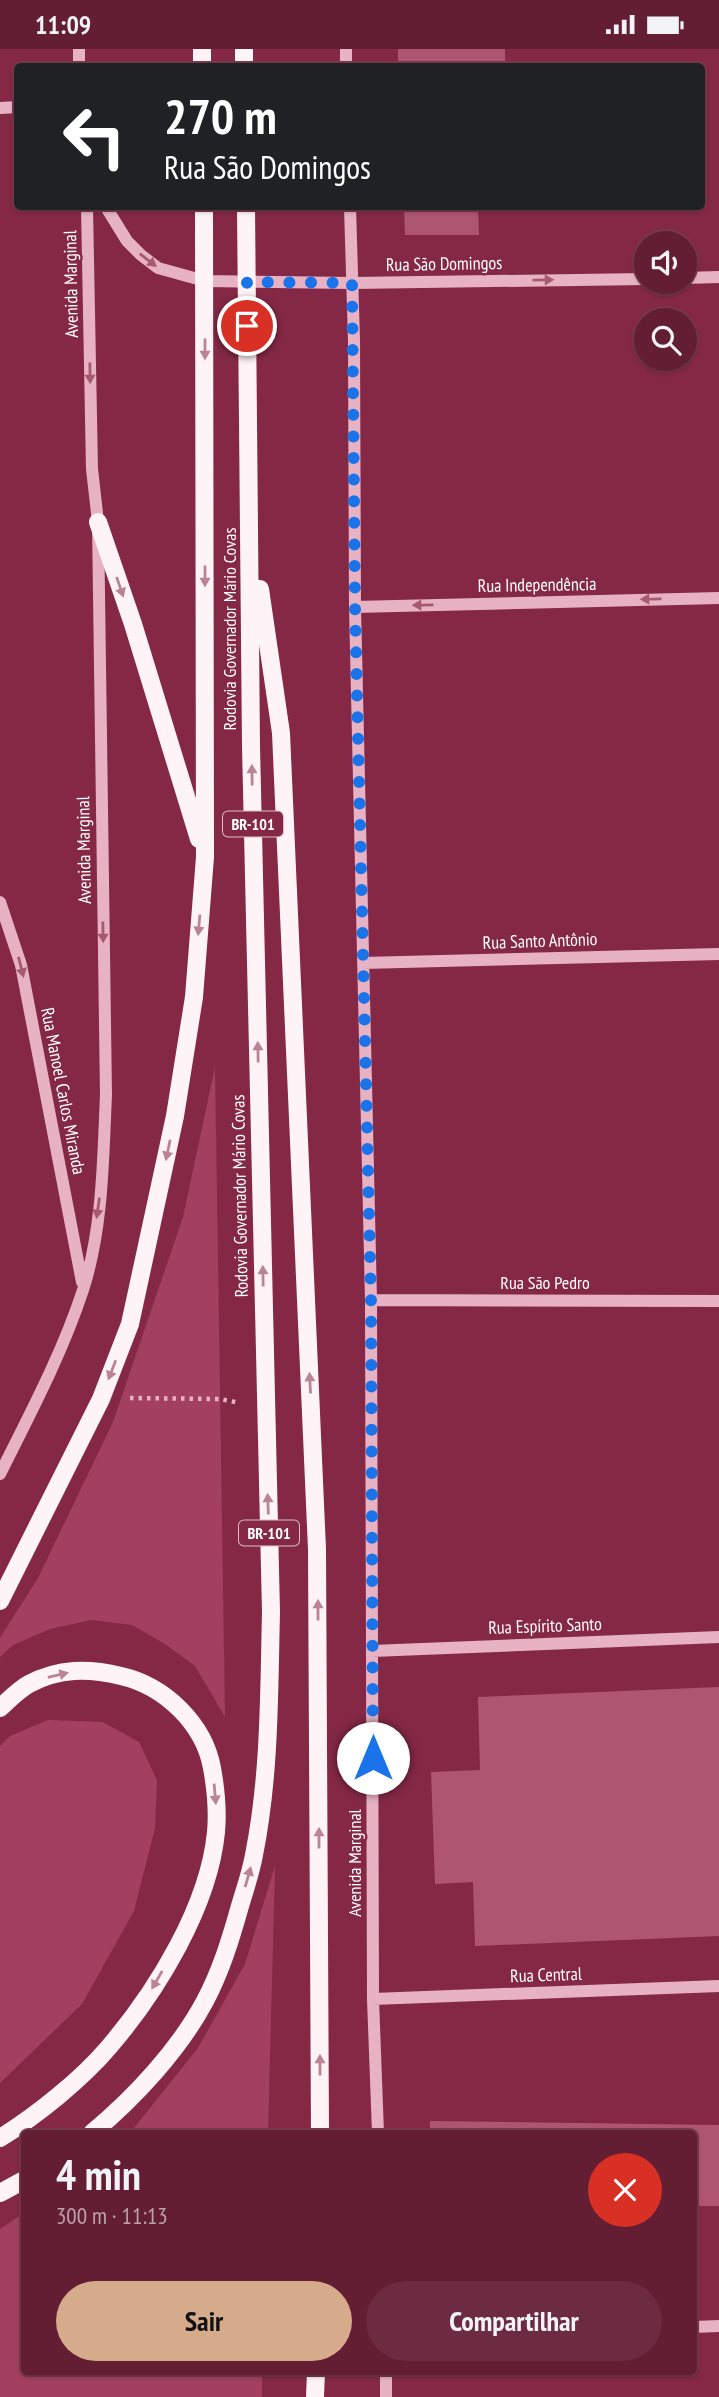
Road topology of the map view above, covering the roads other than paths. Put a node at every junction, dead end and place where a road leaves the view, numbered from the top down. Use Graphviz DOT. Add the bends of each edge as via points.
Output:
graph roads {
  1 [pos="87,210"];
  2 [pos="108,210"];
  3 [pos="204,210"];
  4 [pos="246,210"];
  5 [pos="350,210"];
  6 [pos="719,277"];
  7 [pos="697,278"];
  8 [pos="634,279"];
  9 [pos="205,281"];
  10 [pos="247,282"];
  11 [pos="352,283"];
  12 [pos="98,522"];
  13 [pos="251,527"];
  14 [pos="719,598"];
  15 [pos="355,607"];
  16 [pos="205,857"];
  17 [pos="0,902"];
  18 [pos="719,954"];
  19 [pos="363,963"];
  20 [pos="83,1289"];
  21 [pos="371,1300"];
  22 [pos="719,1301"];
  23 [pos="0,1474"];
  24 [pos="0,1601"];
  25 [pos="719,1637"];
  26 [pos="372,1651"];
  27 [pos="0,1708"];
  28 [pos="719,1986"];
  29 [pos="373,1999"];
  30 [pos="96,2130"];
  31 [pos="320,2130"];
  32 [pos="378,2130"];
  33 [pos="0,2139"];
  34 [pos="21,2182"];
  35 [pos="0,2193"];
  36 [pos="719,2326"];
  37 [pos="697,2327"];
  38 [pos="316,2375"];
  39 [pos="386,2375"];
  40 [pos="315,2397"];
  41 [pos="386,2397"];
  1 -- 12 [label="street, Avenida Marginal, one-way" via="92,469"];
  2 -- 9 [label="street, Rua São Domingos, one-way" via="127,241 158,268"];
  3 -- 9 [label="main road, Rodovia Governador Mário Covas / BR-101"];
  4 -- 10 [label="main road, Rodovia Governador Mário Covas / BR-101"];
  5 -- 11 [label="street, Avenida Marginal"];
  6 -- 7 [label="street"];
  11 -- 8 [label="street, Rua São Domingos, one-way"];
  9 -- 10 [label="street, Rua São Domingos"];
  9 -- 16 [label="main road, Rodovia Governador Mário Covas / BR-101, one-way"];
  10 -- 11 [label="street, Rua São Domingos"];
  10 -- 13 [label="main road, Rodovia Governador Mário Covas / BR-101"];
  11 -- 15 [label="street, Avenida Marginal"];
  12 -- 16 [label="main road, one-way"];
  12 -- 20 [label="street, Avenida Marginal, one-way" via="106,1095 103,1178"];
  30 -- 13 [label="main road, Rodovia Governador Mário Covas / BR-101, one-way" via="168,2056 205,2001 230,1942 254,1856 268,1729 271,1612 251,746"];
  31 -- 13 [label="main road, one-way" via="317,1549 282,733"];
  14 -- 15 [label="street, Rua Independência, one-way"];
  15 -- 19 [label="street, Avenida Marginal"];
  16 -- 24 [label="main road, Rodovia Governador Mário Covas / BR-101, one-way" via="194,997 175,1116 130,1324 101,1399"];
  17 -- 20 [label="street, Rua Manoel Carlos Miranda, one-way" via="21,965"];
  18 -- 19 [label="street, Rua Santo Antônio"];
  19 -- 21 [label="street, Avenida Marginal"];
  20 -- 23 [label="street, Avenida Marginal" via="44,1387"];
  21 -- 22 [label="street, Rua São Pedro"];
  21 -- 26 [label="street, Avenida Marginal"];
  25 -- 26 [label="street, Rua Espírito Santo"];
  26 -- 29 [label="street, Avenida Marginal"];
  27 -- 33 [label="main road, one-way" via="27,1685 57,1673 93,1670 131,1678 168,1698 197,1728 209,1753 217,1795 216,1833 191,1921 146,1999 108,2049 25,2123"];
  28 -- 29 [label="street, Rua Central"];
  29 -- 32 [label="street, Avenida Marginal"];
  34 -- 35 [label="main road"];
  36 -- 37 [label="street"];
  38 -- 40 [label="main road"];
  39 -- 41 [label="street"];
}
